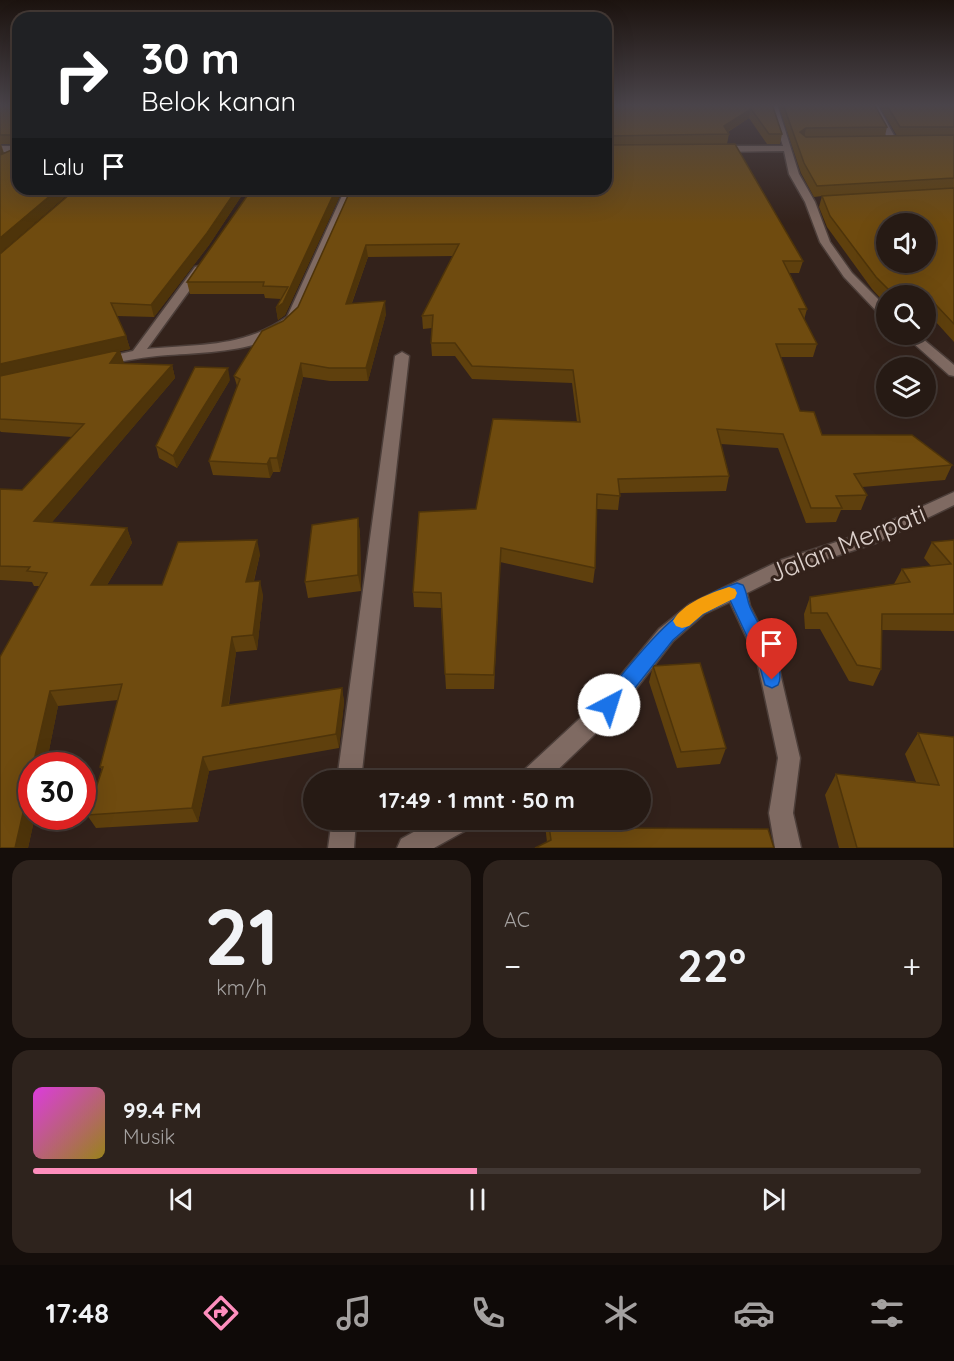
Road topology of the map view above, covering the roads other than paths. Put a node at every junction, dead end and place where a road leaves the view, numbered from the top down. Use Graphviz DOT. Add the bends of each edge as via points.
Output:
graph roads {
  1 [pos="786,144"];
  2 [pos="788,148"];
  3 [pos="710,149"];
  4 [pos="12,155"];
  5 [pos="9,157"];
  6 [pos="347,195"];
  7 [pos="810,202"];
  8 [pos="822,202"];
  9 [pos="207,258"];
  10 [pos="876,303"];
  11 [pos="922,345"];
  12 [pos="137,354"];
  13 [pos="402,356"];
  14 [pos="93,364"];
  15 [pos="954,372"];
  16 [pos="954,498"];
  17 [pos="737,590"];
  18 [pos="350,770"];
  19 [pos="541,770"];
  20 [pos="343,830"];
  21 [pos="441,830"];
  22 [pos="341,848"];
  23 [pos="410,848"];
  24 [pos="788,848"];
  1 -- 2 [label="street"];
  2 -- 3 [label="street"];
  2 -- 7 [label="street" via="794,174"];
  4 -- 5 [label="street"];
  6 -- 12 [label="street" via="292,319 279,330 251,341 218,347"];
  7 -- 8 [label="street"];
  7 -- 10 [label="street" via="821,233 843,267"];
  9 -- 12 [label="street"];
  11 -- 15 [label="street"];
  12 -- 14 [label="street"];
  13 -- 18 [label="street"];
  16 -- 17 [label="street, Jalan Merpati" via="870,538 787,566"];
  17 -- 19 [label="street, Jalan Merpati" via="697,609 666,635 609,705"];
  17 -- 24 [label="street" via="740,606 767,660 789,758 781,813"];
  20 -- 22 [label="street"];
  21 -- 23 [label="street"];
}
